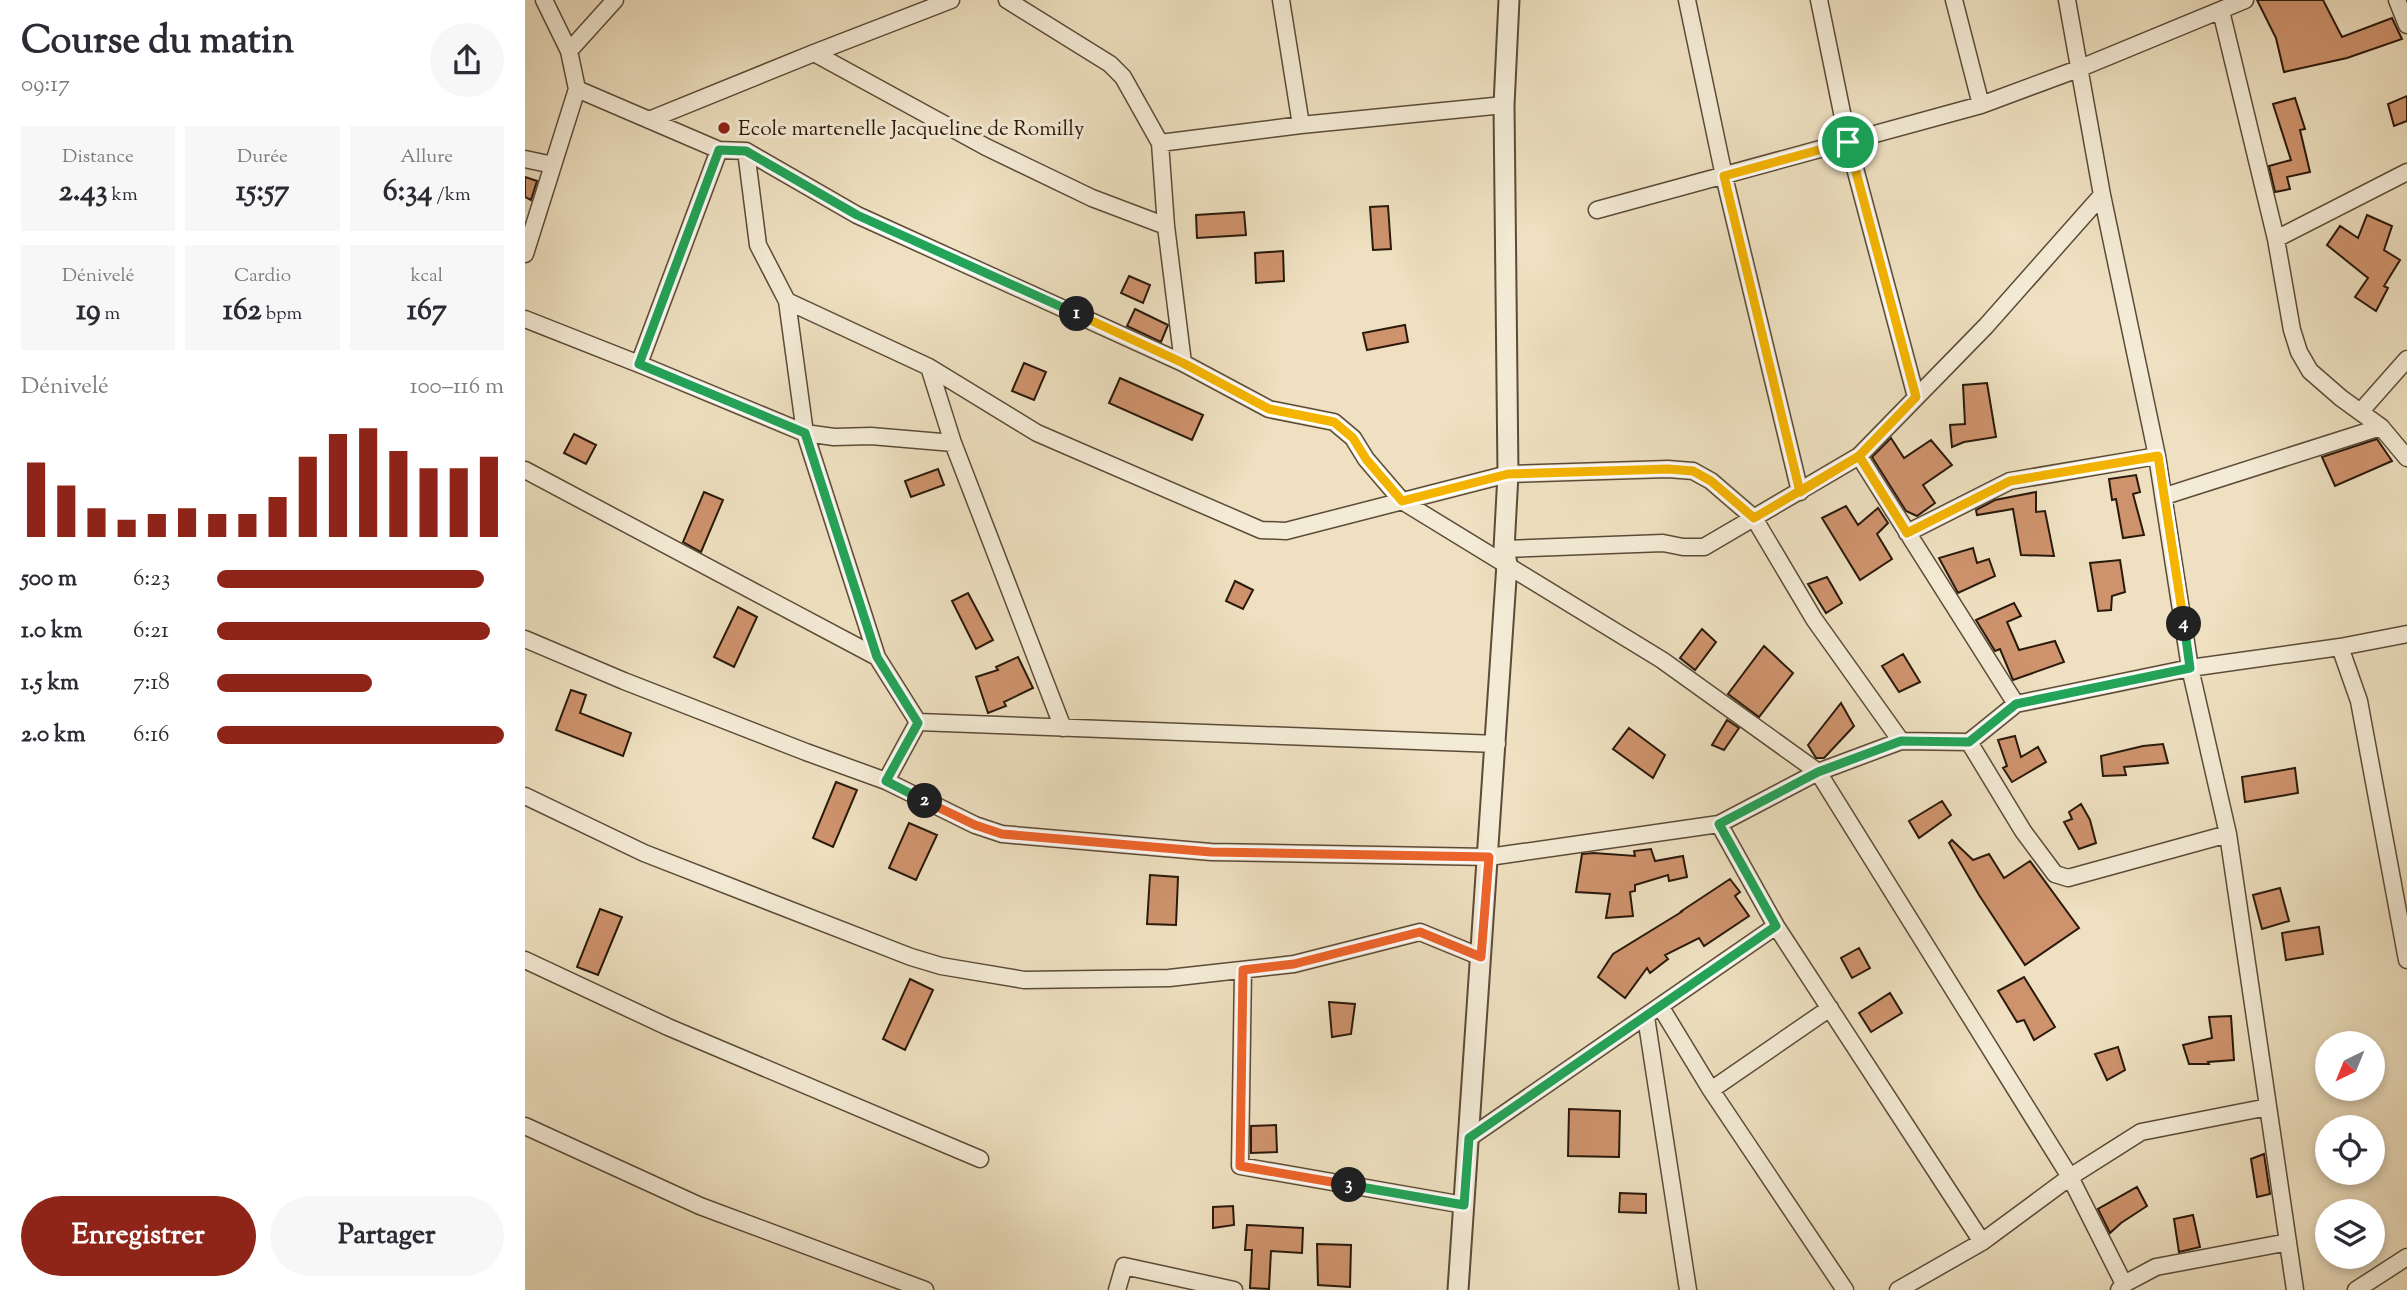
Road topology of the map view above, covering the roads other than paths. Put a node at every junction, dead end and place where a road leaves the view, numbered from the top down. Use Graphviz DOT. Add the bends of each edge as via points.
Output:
graph roads {
  1 [pos="544,0"];
  2 [pos="615,0"];
  3 [pos="951,0"];
  4 [pos="1007,0"];
  5 [pos="1281,0"];
  6 [pos="1509,0"];
  7 [pos="1687,0"];
  8 [pos="1819,0"];
  9 [pos="1954,0"];
  10 [pos="2067,0"];
  11 [pos="2245,0"];
  12 [pos="2397,0"];
  13 [pos="2221,10"];
  14 [pos="2407,25"];
  15 [pos="569,51"];
  16 [pos="814,52"];
  17 [pos="2078,69"];
  18 [pos="577,89"];
  19 [pos="1504,105"];
  20 [pos="1981,105"];
  21 [pos="649,120"];
  22 [pos="1301,125"];
  23 [pos="1848,142"];
  24 [pos="1160,143"];
  25 [pos="719,150"];
  26 [pos="746,151"];
  27 [pos="525,159"];
  28 [pos="553,165"];
  29 [pos="2407,172"];
  30 [pos="1724,176"];
  31 [pos="2102,195"];
  32 [pos="1597,210"];
  33 [pos="1165,226"];
  34 [pos="2276,239"];
  35 [pos="525,254"];
  36 [pos="787,301"];
  37 [pos="525,319"];
  38 [pos="2407,359"];
  39 [pos="1183,363"];
  40 [pos="639,364"];
  41 [pos="929,368"];
  42 [pos="1916,397"];
  43 [pos="2361,411"];
  44 [pos="2381,427"];
  45 [pos="805,433"];
  46 [pos="954,443"];
  47 [pos="1859,456"];
  48 [pos="2158,456"];
  49 [pos="2407,458"];
  50 [pos="525,470"];
  51 [pos="1508,474"];
  52 [pos="1800,492"];
  53 [pos="2165,496"];
  54 [pos="1402,501"];
  55 [pos="1754,518"];
  56 [pos="1907,533"];
  57 [pos="1505,556"];
  58 [pos="2407,634"];
  59 [pos="525,639"];
  60 [pos="2340,647"];
  61 [pos="877,657"];
  62 [pos="2190,668"];
  63 [pos="2016,704"];
  64 [pos="918,723"];
  65 [pos="1063,728"];
  66 [pos="1901,741"];
  67 [pos="1969,742"];
  68 [pos="1497,744"];
  69 [pos="1818,772"];
  70 [pos="886,781"];
  71 [pos="525,796"];
  72 [pos="1719,824"];
  73 [pos="2228,834"];
  74 [pos="1489,857"];
  75 [pos="1776,926"];
  76 [pos="1481,957"];
  77 [pos="525,960"];
  78 [pos="2407,960"];
  79 [pos="1243,970"];
  80 [pos="1660,1006"];
  81 [pos="1831,1008"];
  82 [pos="1646,1017"];
  83 [pos="1711,1090"];
  84 [pos="2268,1107"];
  85 [pos="525,1126"];
  86 [pos="1469,1138"];
  87 [pos="980,1159"];
  88 [pos="2070,1177"];
  89 [pos="1464,1205"];
  90 [pos="2288,1241"];
  91 [pos="1982,1242"];
  92 [pos="2407,1257"];
  93 [pos="2121,1287"];
  94 [pos="925,1290"];
  95 [pos="1117,1290"];
  96 [pos="1234,1290"];
  97 [pos="1458,1290"];
  98 [pos="1688,1290"];
  99 [pos="1845,1290"];
  100 [pos="1898,1290"];
  101 [pos="2295,1290"];
  102 [pos="2356,1290"];
  1 -- 15 [label="street"];
  2 -- 15 [label="street"];
  3 -- 16 [label="street"];
  4 -- 24 [label="street" via="1110,64 1123,77"];
  5 -- 22 [label="street"];
  6 -- 19 [label="street"];
  7 -- 30 [label="street"];
  8 -- 23 [label="street"];
  9 -- 20 [label="street"];
  10 -- 17 [label="street"];
  11 -- 13 [label="street"];
  12 -- 14 [label="street"];
  13 -- 17 [label="street"];
  13 -- 34 [label="street"];
  15 -- 18 [label="street"];
  16 -- 21 [label="street"];
  16 -- 33 [label="street" via="986,147 1092,198"];
  17 -- 20 [label="street"];
  17 -- 31 [label="street"];
  18 -- 21 [label="street"];
  18 -- 28 [label="street"];
  19 -- 22 [label="street"];
  19 -- 51 [label="street"];
  20 -- 23 [label="street"];
  21 -- 25 [label="street"];
  22 -- 24 [label="street"];
  23 -- 30 [label="street"];
  23 -- 42 [label="street"];
  24 -- 33 [label="street"];
  25 -- 26 [label="street"];
  25 -- 40 [label="street"];
  26 -- 36 [label="street" via="758,246"];
  26 -- 39 [label="street" via="857,215"];
  27 -- 28 [label="street"];
  28 -- 35 [label="street"];
  29 -- 34 [label="street"];
  30 -- 32 [label="street"];
  30 -- 52 [label="street"];
  31 -- 42 [label="street"];
  31 -- 48 [label="street"];
  33 -- 39 [label="street"];
  34 -- 43 [label="street" via="2299,352 2310,370"];
  36 -- 41 [label="street"];
  36 -- 45 [label="street"];
  37 -- 40 [label="street"];
  38 -- 43 [label="street"];
  39 -- 54 [label="street" via="1269,409 1334,422 1353,438"];
  40 -- 45 [label="street"];
  41 -- 46 [label="street"];
  41 -- 54 [label="street" via="1037,433 1261,530 1286,531"];
  42 -- 47 [label="street"];
  43 -- 44 [label="street"];
  44 -- 49 [label="street"];
  44 -- 53 [label="street"];
  45 -- 46 [label="street"];
  45 -- 61 [label="street"];
  46 -- 65 [label="street"];
  47 -- 52 [label="street"];
  47 -- 56 [label="street"];
  48 -- 53 [label="street"];
  48 -- 56 [label="street" via="2010,481"];
  50 -- 61 [label="street"];
  51 -- 54 [label="street"];
  51 -- 55 [label="street" via="1693,471"];
  51 -- 57 [label="street"];
  52 -- 55 [label="street"];
  53 -- 62 [label="street"];
  54 -- 57 [label="street"];
  55 -- 57 [label="street" via="1704,547 1663,543"];
  55 -- 66 [label="street" via="1814,619"];
  56 -- 63 [label="street"];
  57 -- 68 [label="street"];
  57 -- 69 [label="street" via="1662,660"];
  58 -- 60 [label="street"];
  59 -- 70 [label="street"];
  60 -- 62 [label="street"];
  60 -- 78 [label="street" via="2359,701"];
  61 -- 64 [label="street"];
  62 -- 63 [label="street"];
  62 -- 73 [label="street"];
  63 -- 67 [label="street"];
  64 -- 65 [label="street"];
  64 -- 70 [label="street"];
  65 -- 68 [label="street"];
  66 -- 67 [label="street"];
  66 -- 69 [label="street"];
  67 -- 73 [label="street" via="2055,874 2068,878"];
  68 -- 74 [label="street"];
  69 -- 72 [label="street"];
  69 -- 88 [label="street"];
  70 -- 74 [label="street" via="1002,834 1211,852"];
  71 -- 79 [label="street" via="644,853 941,965 1024,980 1169,978"];
  72 -- 74 [label="street"];
  72 -- 75 [label="street"];
  73 -- 84 [label="street"];
  74 -- 76 [label="street"];
  75 -- 80 [label="street"];
  75 -- 81 [label="street"];
  76 -- 79 [label="street" via="1420,932 1294,964"];
  76 -- 86 [label="street"];
  77 -- 87 [label="street" via="668,1027"];
  79 -- 89 [label="street" via="1240,1166"];
  80 -- 82 [label="street"];
  80 -- 83 [label="street"];
  81 -- 83 [label="street"];
  81 -- 91 [label="street"];
  82 -- 86 [label="street"];
  82 -- 98 [label="street"];
  83 -- 99 [label="street"];
  84 -- 88 [label="street" via="2141,1132"];
  84 -- 90 [label="street"];
  85 -- 94 [label="street" via="700,1206"];
  86 -- 89 [label="street"];
  88 -- 91 [label="street"];
  88 -- 93 [label="street"];
  89 -- 97 [label="street"];
  90 -- 93 [label="street" via="2156,1267"];
  90 -- 101 [label="street"];
  91 -- 100 [label="street"];
  92 -- 102 [label="street"];
  95 -- 96 [label="street" via="1124,1266"];
}
